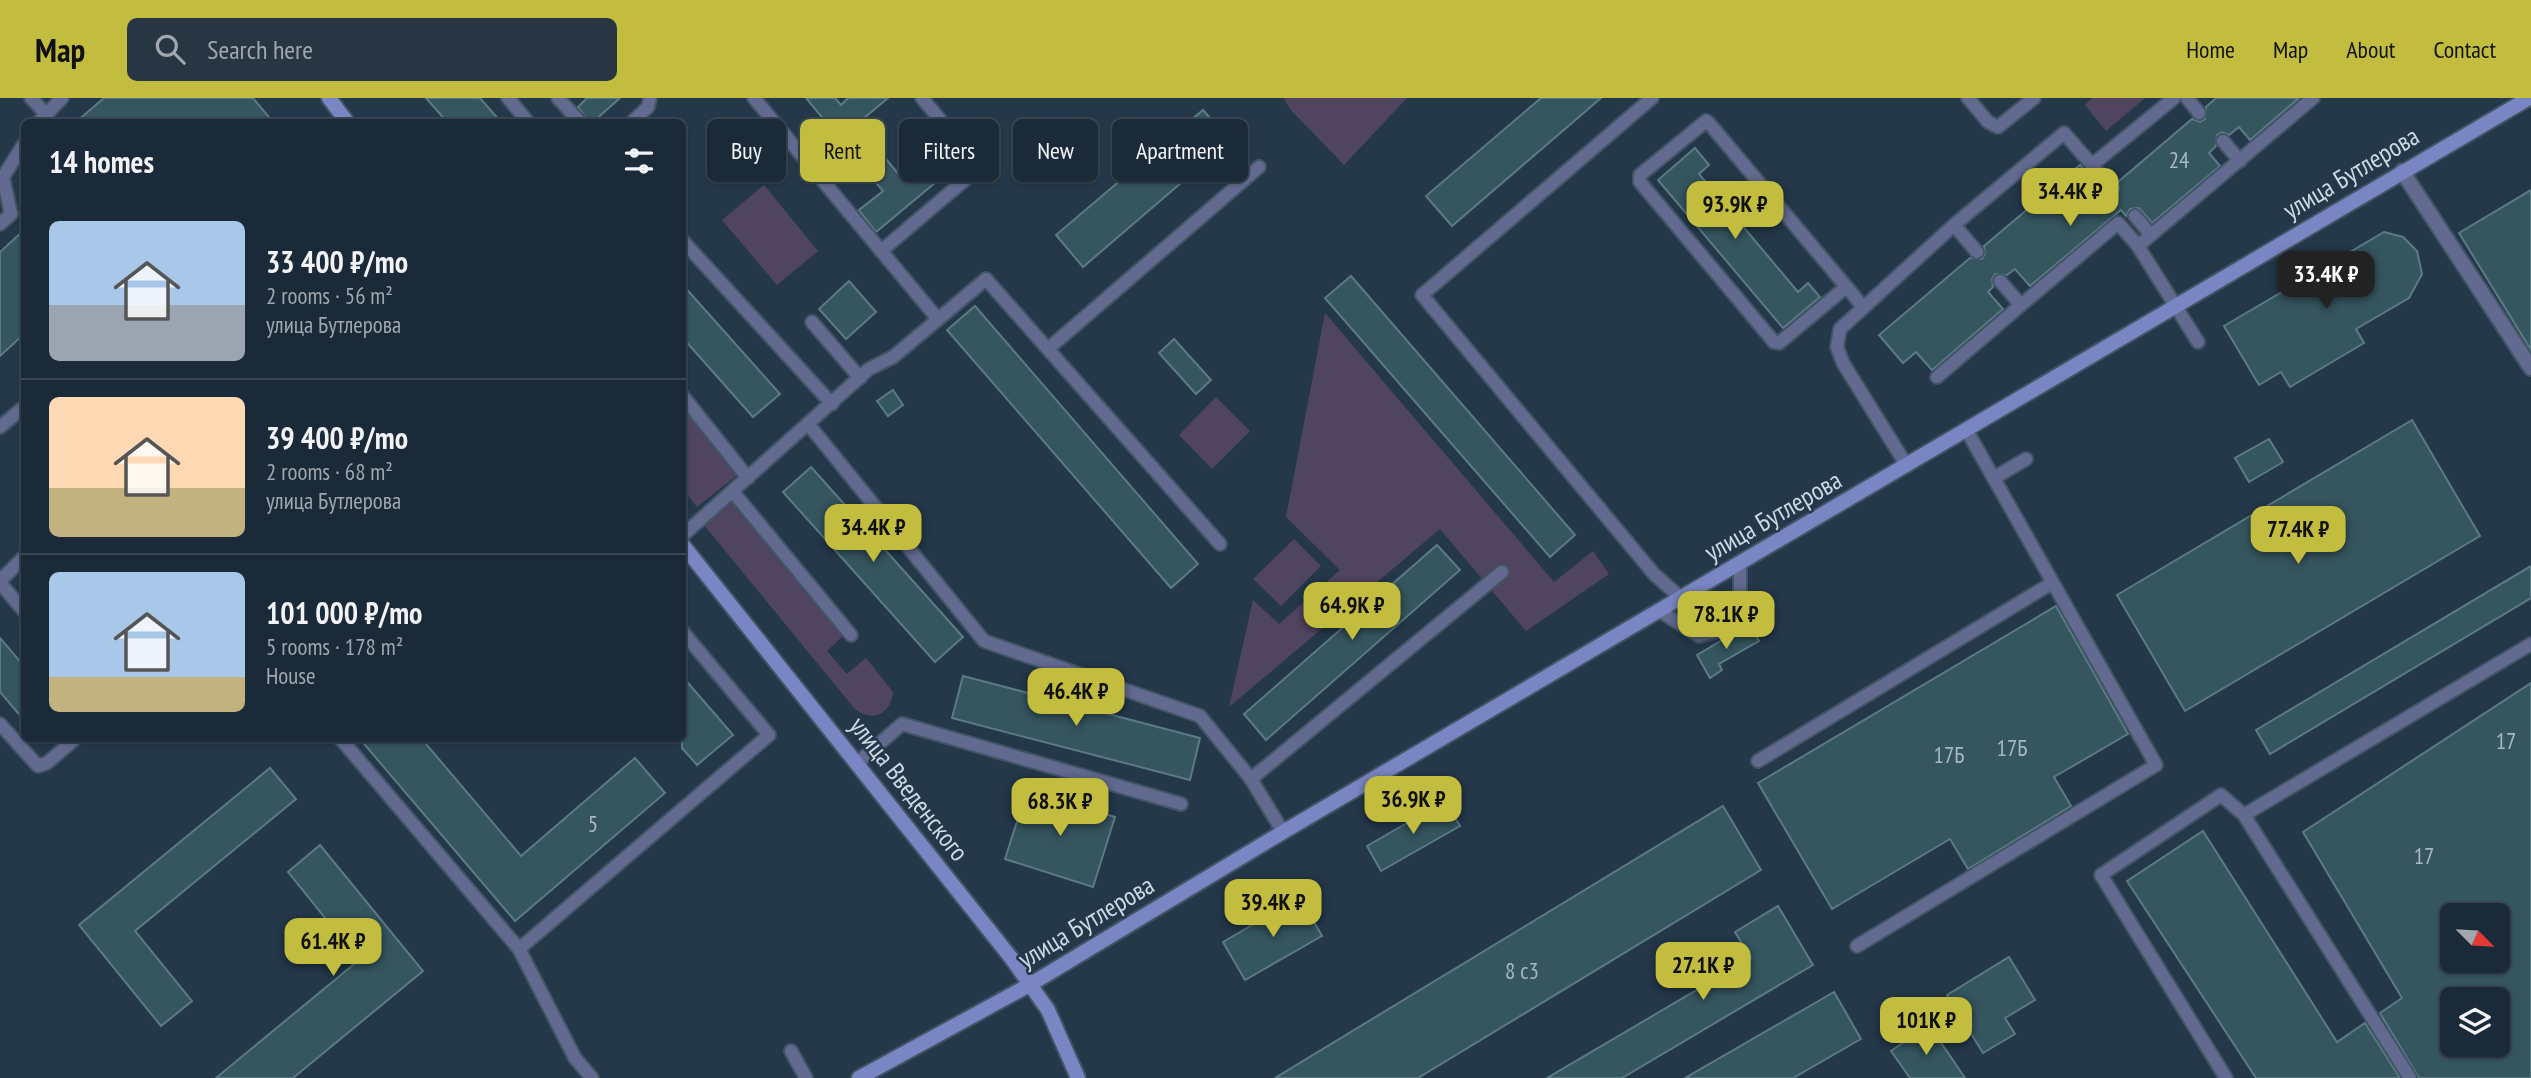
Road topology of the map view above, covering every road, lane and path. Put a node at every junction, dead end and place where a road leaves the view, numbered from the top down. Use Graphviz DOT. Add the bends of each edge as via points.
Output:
graph roads {
  1 [pos="31,98"];
  2 [pos="62,98"];
  3 [pos="508,98"];
  4 [pos="558,98"];
  5 [pos="650,98"];
  6 [pos="754,98"];
  7 [pos="922,98"];
  8 [pos="1653,98"];
  9 [pos="1968,98"];
  10 [pos="2034,98"];
  11 [pos="2173,98"];
  12 [pos="2187,98"];
  13 [pos="2313,98"];
  14 [pos="2525,99"];
  15 [pos="335,100"];
  16 [pos="2199,113"];
  17 [pos="42,118"];
  18 [pos="345,119"];
  19 [pos="526,119"];
  20 [pos="577,119"];
  21 [pos="635,119"];
  22 [pos="2223,141"];
  23 [pos="21,150"];
  24 [pos="0,157"];
  25 [pos="2240,161"];
  26 [pos="2092,165"];
  27 [pos="1259,167"];
  28 [pos="2402,171"];
  29 [pos="2111,187"];
  30 [pos="2135,216"];
  31 [pos="0,224"];
  32 [pos="1954,225"];
  33 [pos="2151,235"];
  34 [pos="686,244"];
  35 [pos="2138,246"];
  36 [pos="881,251"];
  37 [pos="1977,252"];
  38 [pos="2000,281"];
  39 [pos="1846,287"];
  40 [pos="2021,305"];
  41 [pos="2177,306"];
  42 [pos="1863,308"];
  43 [pos="937,318"];
  44 [pos="812,322"];
  45 [pos="2198,342"];
  46 [pos="1049,348"];
  47 [pos="2531,368"];
  48 [pos="1937,377"];
  49 [pos="860,378"];
  50 [pos="686,400"];
  51 [pos="832,404"];
  52 [pos="21,410"];
  53 [pos="809,425"];
  54 [pos="0,427"];
  55 [pos="1967,431"];
  56 [pos="2026,459"];
  57 [pos="1907,466"];
  58 [pos="748,478"];
  59 [pos="1994,478"];
  60 [pos="733,492"];
  61 [pos="686,533"];
  62 [pos="1220,544"];
  63 [pos="686,549"];
  64 [pos="21,560"];
  65 [pos="1741,563"];
  66 [pos="1502,572"];
  67 [pos="0,582"];
  68 [pos="2052,583"];
  69 [pos="1681,598"];
  70 [pos="21,607"];
  71 [pos="1660,611"];
  72 [pos="852,635"];
  73 [pos="686,636"];
  74 [pos="2531,644"];
  75 [pos="0,724"];
  76 [pos="72,742"];
  77 [pos="343,742"];
  78 [pos="1758,761"];
  79 [pos="857,763"];
  80 [pos="1251,779"];
  81 [pos="1181,804"];
  82 [pos="2245,815"];
  83 [pos="1283,832"];
  84 [pos="1857,946"];
  85 [pos="519,949"];
  86 [pos="1031,984"];
  87 [pos="791,1051"];
  88 [pos="592,1078"];
  89 [pos="806,1078"];
  90 [pos="859,1078"];
  91 [pos="1078,1078"];
  92 [pos="2226,1078"];
  93 [pos="2410,1078"];
  1 -- 17 [label="lane"];
  2 -- 17 [label="lane"];
  3 -- 19 [label="lane"];
  4 -- 20 [label="lane"];
  5 -- 21 [label="lane" via="648,107"];
  6 -- 36 [label="lane"];
  7 -- 36 [label="lane" via="972,158 973,173"];
  8 -- 69 [label="lane" via="1422,295 1654,573"];
  9 -- 10 [label="lane" via="1998,127"];
  11 -- 26 [label="lane"];
  12 -- 16 [label="lane"];
  13 -- 25 [label="lane"];
  14 -- 28 [label="street, улица Бутлерова"];
  15 -- 18 [label="street"];
  22 -- 25 [label="lane"];
  23 -- 24 [label="lane"];
  23 -- 31 [label="lane" via="3,177 11,214"];
  25 -- 33 [label="lane"];
  26 -- 29 [label="lane"];
  26 -- 32 [label="lane" via="2064,133"];
  27 -- 46 [label="lane"];
  28 -- 41 [label="street, улица Бутлерова"];
  28 -- 47 [label="street"];
  30 -- 33 [label="lane"];
  32 -- 37 [label="lane"];
  32 -- 42 [label="lane"];
  33 -- 35 [label="lane"];
  34 -- 51 [label="lane"];
  35 -- 40 [label="lane" via="2118,223"];
  35 -- 41 [label="lane"];
  36 -- 43 [label="lane"];
  38 -- 40 [label="lane"];
  39 -- 39 [label="lane" via="1779,343 1774,342 1640,182 1640,175 1706,121"];
  39 -- 42 [label="lane"];
  40 -- 48 [label="lane"];
  41 -- 45 [label="lane"];
  41 -- 55 [label="street, улица Бутлерова"];
  42 -- 57 [label="lane" via="1840,329 1837,347"];
  43 -- 46 [label="lane" via="986,279"];
  43 -- 49 [label="lane" via="893,357"];
  44 -- 49 [label="lane"];
  46 -- 62 [label="lane"];
  49 -- 51 [label="lane"];
  50 -- 58 [label="lane"];
  51 -- 53 [label="lane"];
  52 -- 54 [label="lane"];
  53 -- 58 [label="lane"];
  53 -- 80 [label="lane" via="984,640 1200,716"];
  55 -- 57 [label="street, улица Бутлерова"];
  55 -- 59 [label="lane"];
  56 -- 59 [label="lane"];
  57 -- 65 [label="street, улица Бутлерова"];
  58 -- 60 [label="lane"];
  59 -- 68 [label="lane"];
  60 -- 61 [label="lane"];
  60 -- 72 [label="lane"];
  63 -- 79 [label="street, улица Введенского"];
  64 -- 67 [label="lane"];
  65 -- 69 [label="street, улица Бутлерова"];
  65 -- 71 [label="lane" via="1740,626 1699,636"];
  66 -- 80 [label="lane"];
  67 -- 70 [label="lane"];
  68 -- 78 [label="lane"];
  68 -- 84 [label="lane" via="2156,765"];
  69 -- 71 [label="street, улица Бутлерова"];
  71 -- 83 [label="street, улица Бутлерова"];
  73 -- 85 [label="lane" via="769,735"];
  74 -- 82 [label="lane"];
  75 -- 76 [label="lane" via="38,766 47,764"];
  77 -- 85 [label="lane"];
  79 -- 81 [label="lane" via="902,724"];
  79 -- 86 [label="street, улица Введенского"];
  80 -- 83 [label="lane"];
  82 -- 92 [label="lane" via="2221,795 2101,875"];
  82 -- 93 [label="lane"];
  83 -- 86 [label="street, улица Бутлерова"];
  85 -- 88 [label="lane" via="575,1058"];
  86 -- 90 [label="street, улица Бутлерова"];
  86 -- 91 [label="street, улица Введенского" via="1048,1010"];
  87 -- 89 [label="lane"];
}
